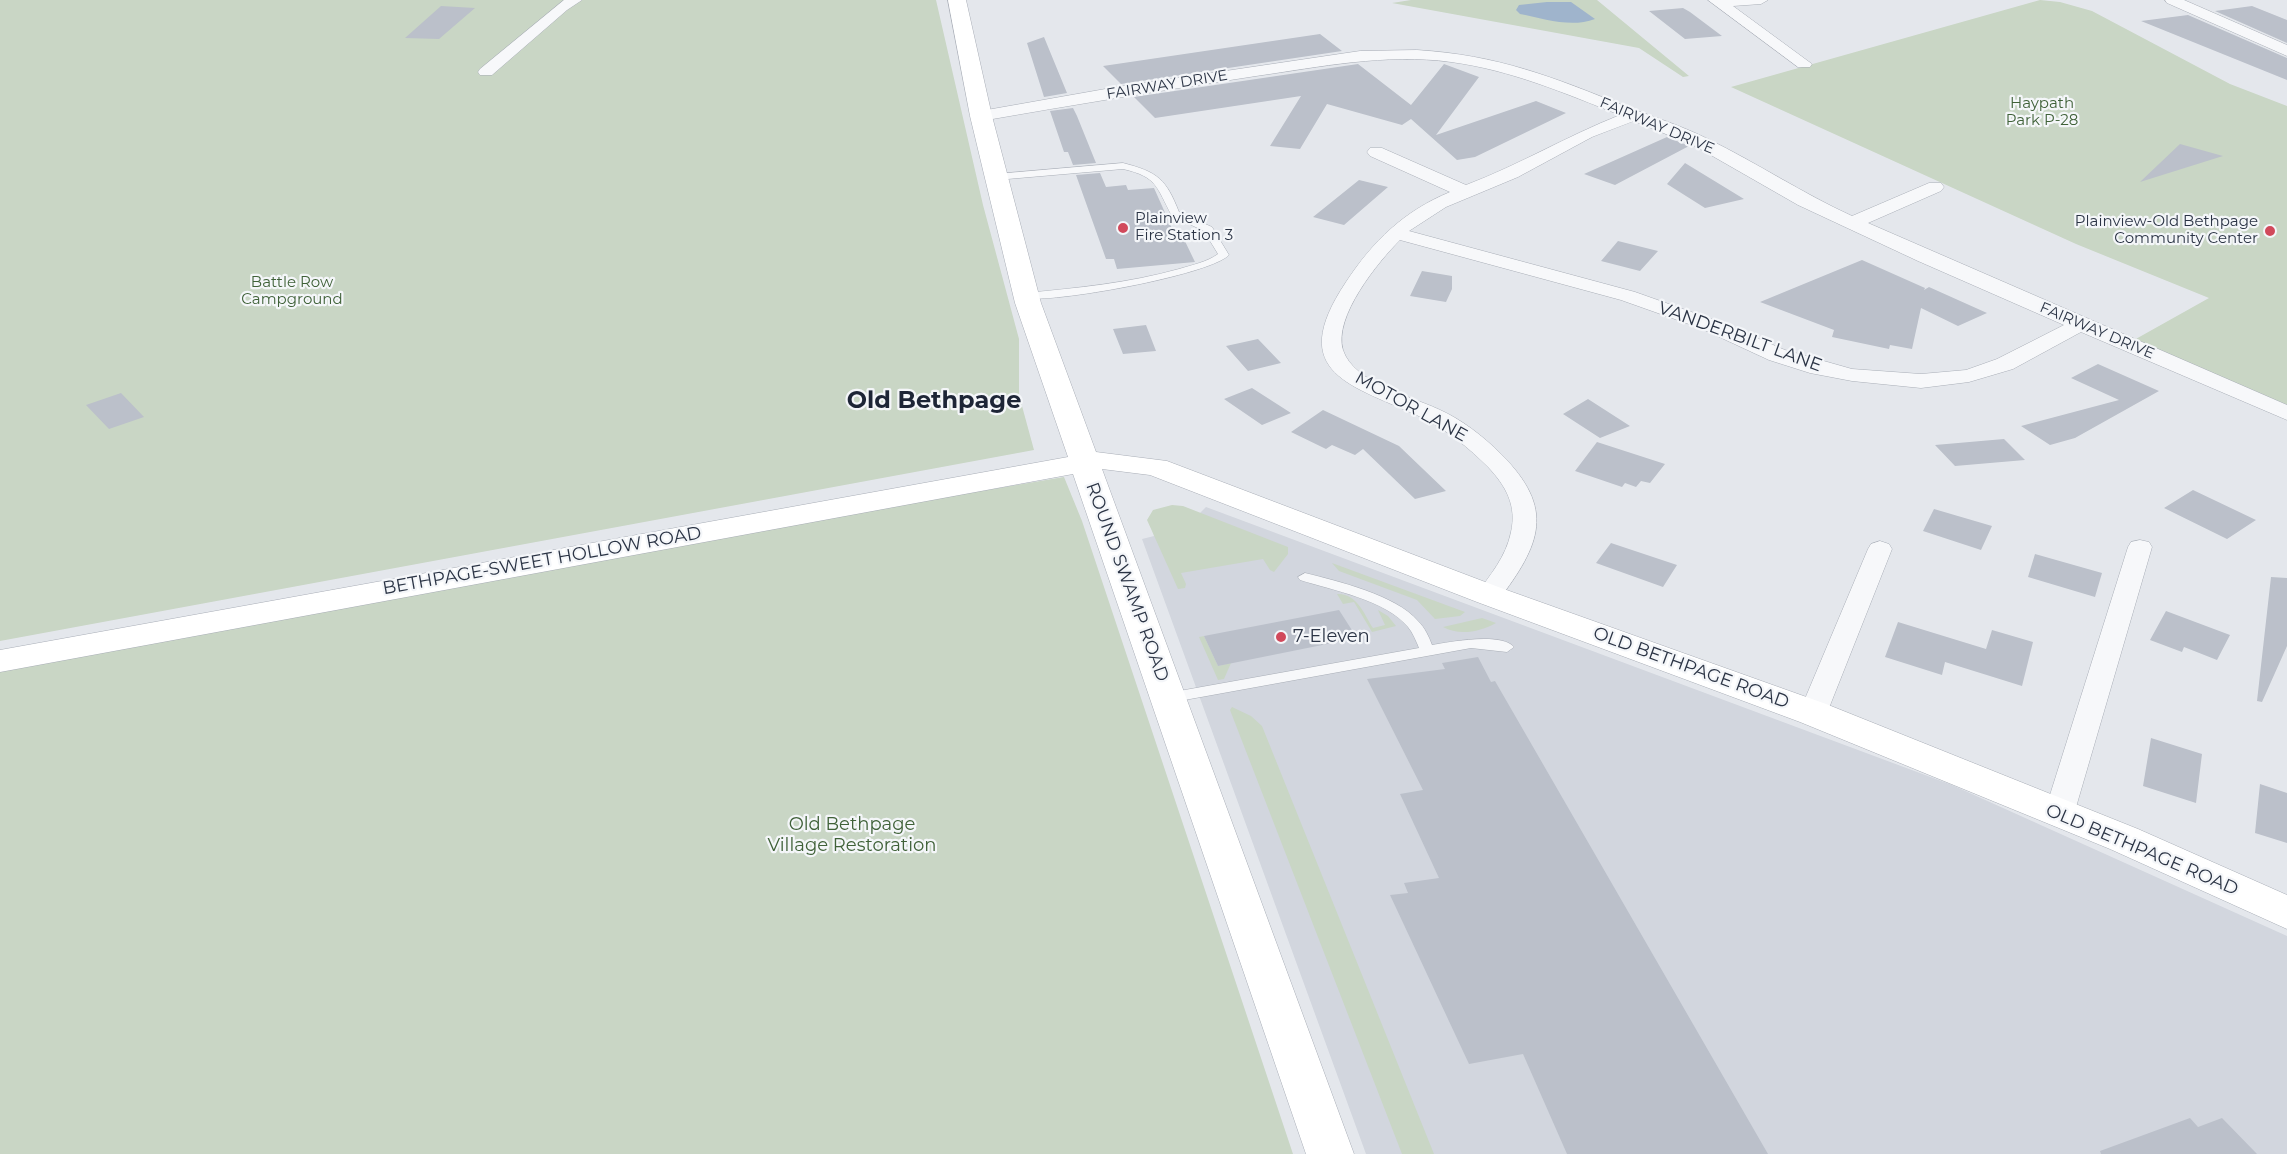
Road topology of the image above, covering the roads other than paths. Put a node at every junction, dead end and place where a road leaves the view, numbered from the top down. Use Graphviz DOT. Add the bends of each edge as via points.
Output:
graph roads {
  1 [pos="575,0"];
  2 [pos="957,0"];
  3 [pos="1761,0"];
  4 [pos="2172,0"];
  5 [pos="1717,2"];
  6 [pos="2283,47"];
  7 [pos="1804,64"];
  8 [pos="486,72"];
  9 [pos="1635,115"];
  10 [pos="981,116"];
  11 [pos="1376,152"];
  12 [pos="996,177"];
  13 [pos="1935,187"];
  14 [pos="1468,193"];
  15 [pos="1853,223"];
  16 [pos="1396,232"];
  17 [pos="1026,296"];
  18 [pos="2081,324"];
  19 [pos="2287,413"];
  20 [pos="1084,461"];
  21 [pos="2140,547"];
  22 [pos="1880,549"];
  23 [pos="1305,577"];
  24 [pos="1489,595"];
  25 [pos="1507,647"];
  26 [pos="1427,650"];
  27 [pos="0,661"];
  28 [pos="1168,698"];
  29 [pos="1813,713"];
  30 [pos="2059,814"];
  31 [pos="2287,913"];
  32 [pos="1330,1154"];
  1 -- 8 [label="street"];
  2 -- 10 [label="main road, ROUND SWAMP ROAD"];
  3 -- 5 [label="street"];
  4 -- 6 [label="street"];
  5 -- 7 [label="street"];
  9 -- 10 [label="street, FAIRWAY DRIVE" via="1505,67 1449,57 1395,54 1333,59"];
  9 -- 14 [label="street, MOTOR LANE" via="1582,136 1530,166"];
  9 -- 15 [label="street, FAIRWAY DRIVE" via="1701,142 1804,201"];
  10 -- 12 [label="main road, ROUND SWAMP ROAD"];
  11 -- 14 [label="street"];
  12 -- 17 [label="main road, ROUND SWAMP ROAD"];
  12 -- 17 [label="lane" via="1123,166 1141,170 1164,184 1175,214 1208,229 1224,255 1163,278 1130,285"];
  13 -- 15 [label="street"];
  14 -- 16 [label="street, MOTOR LANE" via="1428,209"];
  15 -- 18 [label="street, FAIRWAY DRIVE"];
  16 -- 18 [label="street, VANDERBILT LANE" via="1628,296 1707,324 1777,355 1852,375 1921,381 1969,376 2005,364"];
  16 -- 24 [label="street, MOTOR LANE" via="1368,262 1336,315 1329,343 1350,374 1375,391 1461,430 1510,479 1525,507 1525,521 1509,570"];
  17 -- 20 [label="main road, ROUND SWAMP ROAD"];
  18 -- 19 [label="street, FAIRWAY DRIVE"];
  20 -- 24 [label="main road, OLD BETHPAGE ROAD" via="1100,459 1156,467"];
  20 -- 27 [label="main road, BETHPAGE-SWEET HOLLOW ROAD"];
  20 -- 28 [label="main road, ROUND SWAMP ROAD"];
  21 -- 30 [label="street"];
  22 -- 29 [label="street"];
  23 -- 26 [label="lane" via="1378,602 1410,621"];
  24 -- 29 [label="main road, OLD BETHPAGE ROAD"];
  25 -- 26 [label="lane" via="1471,643"];
  26 -- 28 [label="lane"];
  28 -- 32 [label="main road, ROUND SWAMP ROAD"];
  29 -- 30 [label="main road, OLD BETHPAGE ROAD"];
  30 -- 31 [label="main road, OLD BETHPAGE ROAD"];
}
